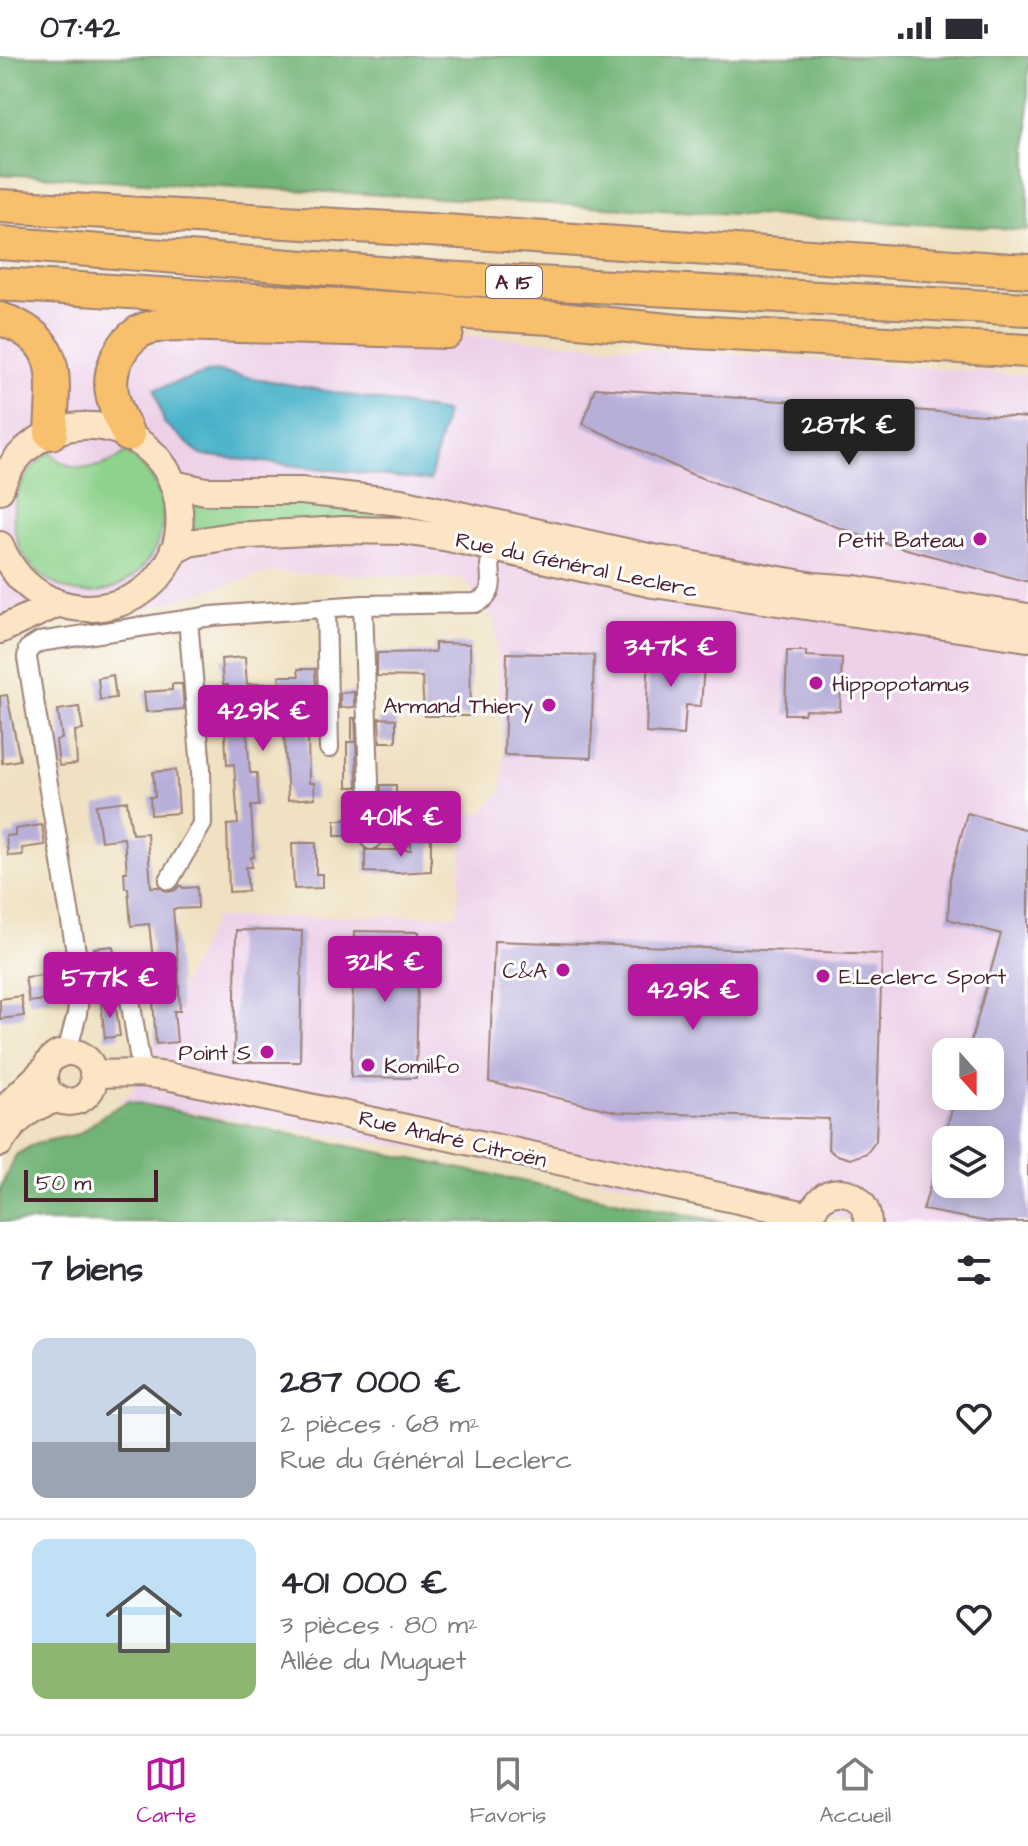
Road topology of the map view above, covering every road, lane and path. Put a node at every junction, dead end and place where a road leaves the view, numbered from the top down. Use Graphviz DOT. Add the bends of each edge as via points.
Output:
graph roads {
  1 [pos="0,206"];
  2 [pos="0,243"];
  3 [pos="1028,271"];
  4 [pos="0,284"];
  5 [pos="1028,309"];
  6 [pos="0,319"];
  7 [pos="678,331"];
  8 [pos="1028,351"];
  9 [pos="51,433"];
  10 [pos="128,435"];
  11 [pos="173,484"];
  12 [pos="0,490"];
  13 [pos="173,551"];
  14 [pos="3,553"];
  15 [pos="490,564"];
  16 [pos="0,594"];
  17 [pos="57,604"];
  18 [pos="363,605"];
  19 [pos="326,608"];
  20 [pos="1028,617"];
  21 [pos="188,620"];
  22 [pos="0,630"];
  23 [pos="1028,638"];
  24 [pos="329,748"];
  25 [pos="371,840"];
  26 [pos="169,880"];
  27 [pos="132,974"];
  28 [pos="67,1052"];
  29 [pos="45,1069"];
  30 [pos="142,1073"];
  31 [pos="93,1074"];
  32 [pos="58,1099"];
  33 [pos="0,1118"];
  34 [pos="0,1143"];
  35 [pos="811,1219"];
  36 [pos="868,1222"];
  1 -- 3 [label="highway, A 15"];
  2 -- 5 [label="highway, A 15" via="443,278"];
  4 -- 7 [label="highway" via="549,318"];
  6 -- 9 [label="highway" via="34,337 49,355 54,377"];
  7 -- 8 [label="highway"];
  7 -- 10 [label="highway" via="158,326 125,345 111,376 115,405"];
  9 -- 10 [label="main road" via="98,426"];
  9 -- 12 [label="main road" via="22,453"];
  10 -- 11 [label="main road" via="150,450"];
  11 -- 13 [label="main road" via="179,524"];
  11 -- 20 [label="main road, Rue du Général Leclerc" via="206,491 301,491 401,502 648,557"];
  13 -- 17 [label="main road" via="154,580 126,601 92,609"];
  13 -- 23 [label="main road, Rue du Général Leclerc" via="231,536 403,531 653,584"];
  14 -- 16 [label="main road" via="5,581"];
  14 -- 17 [label="main road" via="27,587"];
  15 -- 18 [label="street" via="491,592 485,600"];
  17 -- 22 [label="main road"];
  18 -- 19 [label="street"];
  18 -- 25 [label="street"];
  19 -- 21 [label="street"];
  19 -- 24 [label="street"];
  21 -- 26 [label="street" via="202,824"];
  21 -- 28 [label="street" via="39,642 28,649 81,982"];
  27 -- 30 [label="street" via="129,993"];
  28 -- 29 [label="main road" via="53,1057"];
  28 -- 31 [label="main road" via="85,1058"];
  29 -- 32 [label="main road" via="48,1090"];
  29 -- 33 [label="main road"];
  30 -- 31 [label="main road, Rue André Citroën"];
  30 -- 35 [label="main road, Rue André Citroën"];
  31 -- 32 [label="main road" via="92,1087 83,1097"];
  32 -- 34 [label="main road" via="22,1116"];
  35 -- 36 [label="main road" via="821,1199 840,1192 862,1202"];
}
